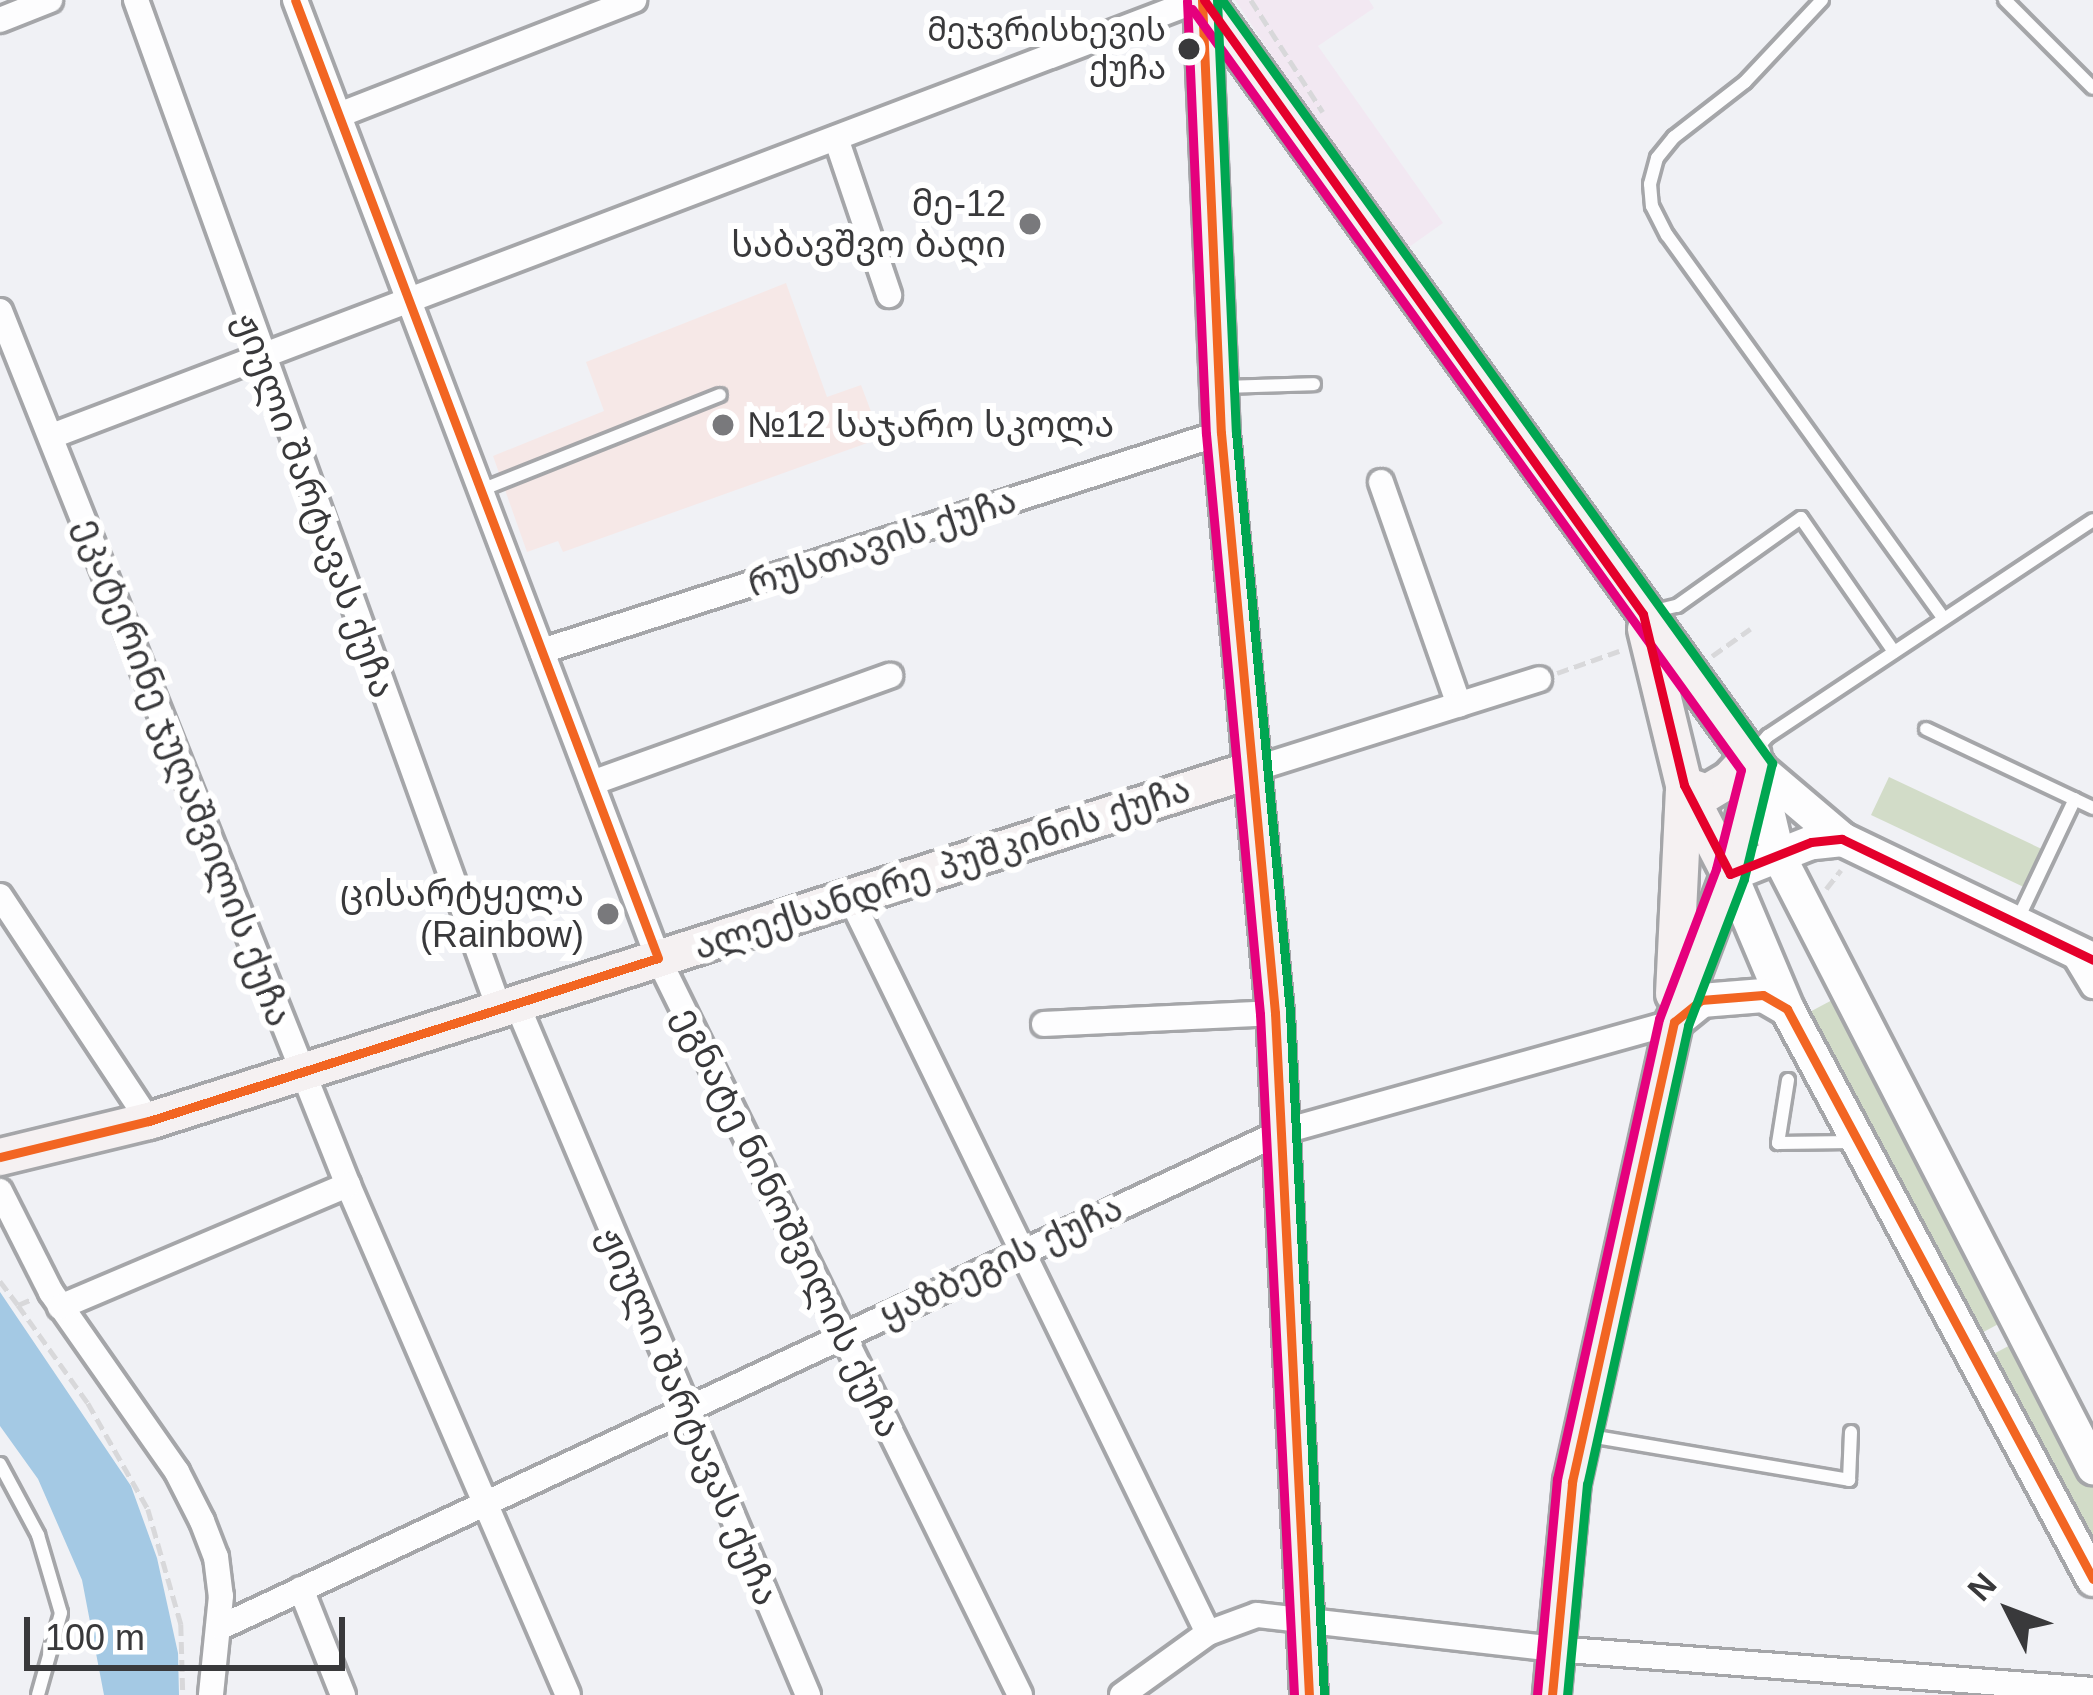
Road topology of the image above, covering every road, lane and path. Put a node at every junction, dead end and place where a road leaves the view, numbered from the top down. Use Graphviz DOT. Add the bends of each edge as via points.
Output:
graph roads {
  1 [pos="50,0"];
  2 [pos="136,0"];
  3 [pos="295,0"];
  4 [pos="634,0"];
  5 [pos="1201,0"];
  6 [pos="1251,0"];
  7 [pos="1822,0"];
  8 [pos="2005,0"];
  9 [pos="0,20"];
  10 [pos="2093,88"];
  11 [pos="1270,90"];
  12 [pos="1206,112"];
  13 [pos="1324,113"];
  14 [pos="339,116"];
  15 [pos="836,138"];
  16 [pos="889,295"];
  17 [pos="409,300"];
  18 [pos="0,311"];
  19 [pos="261,357"];
  20 [pos="1314,384"];
  21 [pos="1219,388"];
  22 [pos="720,395"];
  23 [pos="1222,433"];
  24 [pos="52,436"];
  25 [pos="1381,482"];
  26 [pos="481,490"];
  27 [pos="2093,520"];
  28 [pos="1660,610"];
  29 [pos="1943,618"];
  30 [pos="1750,629"];
  31 [pos="542,651"];
  32 [pos="1619,651"];
  33 [pos="1894,652"];
  34 [pos="1712,656"];
  35 [pos="890,676"];
  36 [pos="1539,680"];
  37 [pos="1717,688"];
  38 [pos="1459,705"];
  39 [pos="1670,727"];
  40 [pos="1926,729"];
  41 [pos="1754,761"];
  42 [pos="1251,770"];
  43 [pos="592,783"];
  44 [pos="1684,784"];
  45 [pos="2075,799"];
  46 [pos="2093,808"];
  47 [pos="1842,839"];
  48 [pos="1777,853"];
  49 [pos="1730,874"];
  50 [pos="1794,888"];
  51 [pos="0,896"];
  52 [pos="850,897"];
  53 [pos="2016,922"];
  54 [pos="2082,955"];
  55 [pos="658,958"];
  56 [pos="2093,986"];
  57 [pos="507,1005"];
  58 [pos="1787,1009"];
  59 [pos="1275,1013"];
  60 [pos="1675,1022"];
  61 [pos="1044,1024"];
  62 [pos="301,1070"];
  63 [pos="1788,1080"];
  64 [pos="149,1121"];
  65 [pos="1281,1132"];
  66 [pos="1858,1142"];
  67 [pos="0,1157"];
  68 [pos="348,1185"];
  69 [pos="0,1191"];
  70 [pos="1019,1251"];
  71 [pos="0,1281"];
  72 [pos="56,1299"];
  73 [pos="18,1305"];
  74 [pos="2019,1328"];
  75 [pos="844,1334"];
  76 [pos="1971,1354"];
  77 [pos="683,1409"];
  78 [pos="1851,1432"];
  79 [pos="1583,1435"];
  80 [pos="0,1464"];
  81 [pos="2093,1467"];
  82 [pos="485,1501"];
  83 [pos="2093,1579"];
  84 [pos="301,1589"];
  85 [pos="1304,1624"];
  86 [pos="221,1627"];
  87 [pos="1208,1633"];
  88 [pos="1554,1649"];
  89 [pos="2093,1690"];
  90 [pos="38,1695"];
  91 [pos="183,1695"];
  92 [pos="211,1695"];
  93 [pos="343,1695"];
  94 [pos="568,1695"];
  95 [pos="808,1695"];
  96 [pos="1020,1695"];
  97 [pos="1122,1695"];
  98 [pos="1309,1695"];
  99 [pos="1552,1695"];
  1 -- 9 [label="street"];
  2 -- 19 [label="street, ჟიული შარტავას ქუჩა"];
  3 -- 14 [label="street, ეგნატე ნინოშვილის ქუჩა"];
  4 -- 14 [label="street"];
  5 -- 11 [label="main road"];
  5 -- 12 [label="main road"];
  5 -- 15 [label="street"];
  6 -- 13 [label="path"];
  7 -- 29 [label="lane" via="1745,82 1674,137 1657,158 1652,206"];
  8 -- 10 [label="lane"];
  11 -- 12 [label="main road" via="1237,90"];
  11 -- 28 [label="main road"];
  12 -- 21 [label="main road"];
  14 -- 17 [label="street, ეგნატე ნინოშვილის ქუჩა"];
  15 -- 16 [label="street"];
  15 -- 17 [label="street"];
  17 -- 19 [label="street"];
  17 -- 26 [label="street, ეგნატე ნინოშვილის ქუჩა"];
  18 -- 24 [label="street, ეკატერინე ჯუღაშვილის ქუჩა"];
  19 -- 24 [label="street"];
  19 -- 57 [label="street, ჟიული შარტავას ქუჩა"];
  20 -- 21 [label="lane"];
  21 -- 23 [label="main road"];
  22 -- 26 [label="lane"];
  23 -- 31 [label="street, რუსთავის ქუჩა"];
  23 -- 42 [label="main road"];
  24 -- 62 [label="street, ეკატერინე ჯუღაშვილის ქუჩა"];
  25 -- 38 [label="street"];
  26 -- 31 [label="street, ეგნატე ნინოშვილის ქუჩა"];
  27 -- 29 [label="lane"];
  28 -- 33 [label="lane" via="1802,518"];
  28 -- 34 [label="path"];
  28 -- 37 [label="main road"];
  28 -- 39 [label="main road"];
  29 -- 33 [label="lane"];
  30 -- 34 [label="path"];
  31 -- 43 [label="street, ეგნატე ნინოშვილის ქუჩა"];
  32 -- 36 [label="path"];
  33 -- 41 [label="lane" via="1768,736"];
  34 -- 37 [label="path"];
  35 -- 43 [label="street"];
  36 -- 38 [label="street, ალექსანდრე პუშკინის ქუჩა"];
  37 -- 39 [label="main road" via="1680,704"];
  37 -- 41 [label="main road"];
  38 -- 42 [label="street, ალექსანდრე პუშკინის ქუჩა"];
  39 -- 44 [label="main road"];
  40 -- 45 [label="lane"];
  41 -- 44 [label="main road" via="1707,793"];
  41 -- 47 [label="street"];
  41 -- 48 [label="street"];
  41 -- 49 [label="main road"];
  42 -- 52 [label="main road, ალექსანდრე პუშკინის ქუჩა"];
  42 -- 59 [label="main road"];
  43 -- 55 [label="street, ეგნატე ნინოშვილის ქუჩა"];
  44 -- 49 [label="main road"];
  44 -- 60 [label="main road"];
  45 -- 46 [label="lane"];
  45 -- 53 [label="lane"];
  47 -- 48 [label="street"];
  47 -- 50 [label="street"];
  47 -- 53 [label="street"];
  48 -- 49 [label="street"];
  48 -- 50 [label="street"];
  49 -- 58 [label="street"];
  49 -- 60 [label="main road"];
  50 -- 74 [label="street"];
  51 -- 64 [label="street"];
  52 -- 55 [label="main road, ალექსანდრე პუშკინის ქუჩა"];
  52 -- 70 [label="street"];
  53 -- 54 [label="street"];
  54 -- 56 [label="street"];
  55 -- 57 [label="main road, ალექსანდრე პუშკინის ქუჩა"];
  55 -- 75 [label="street, ეგნატე ნინოშვილის ქუჩა"];
  57 -- 62 [label="main road, ალექსანდრე პუშკინის ქუჩა"];
  57 -- 77 [label="street, ჟიული შარტავას ქუჩა"];
  58 -- 60 [label="street" via="1763,995 1701,1000"];
  58 -- 66 [label="street"];
  59 -- 61 [label="street"];
  59 -- 65 [label="main road"];
  60 -- 65 [label="street, ყაზბეგის ქუჩა"];
  60 -- 79 [label="main road"];
  62 -- 64 [label="main road, ალექსანდრე პუშკინის ქუჩა"];
  62 -- 68 [label="street, ეკატერინე ჯუღაშვილის ქუჩა"];
  63 -- 66 [label="lane" via="1778,1143"];
  64 -- 67 [label="main road, ალექსანდრე პუშკინის ქუჩა"];
  65 -- 70 [label="street, ყაზბეგის ქუჩა"];
  65 -- 85 [label="main road"];
  66 -- 76 [label="street"];
  68 -- 72 [label="street"];
  68 -- 82 [label="street, ეკატერინე ჯუღაშვილის ქუჩა"];
  69 -- 72 [label="street"];
  70 -- 75 [label="street, ყაზბეგის ქუჩა"];
  70 -- 87 [label="street"];
  71 -- 73 [label="path"];
  72 -- 73 [label="path"];
  72 -- 86 [label="street" via="194,1504 216,1556"];
  73 -- 91 [label="path" via="88,1403 148,1509 181,1624"];
  74 -- 76 [label="street"];
  74 -- 81 [label="street"];
  75 -- 77 [label="street, ყაზბეგის ქუჩა"];
  75 -- 96 [label="street, ეგნატე ნინოშვილის ქუჩა"];
  76 -- 83 [label="street"];
  77 -- 82 [label="street, ყაზბეგის ქუჩა"];
  77 -- 95 [label="street, ჟიული შარტავას ქუჩა"];
  78 -- 79 [label="lane" via="1849,1480"];
  79 -- 88 [label="main road"];
  80 -- 90 [label="lane" via="38,1535 61,1613"];
  82 -- 84 [label="street, ყაზბეგის ქუჩა"];
  82 -- 94 [label="street, ეკატერინე ჯუღაშვილის ქუჩა"];
  84 -- 86 [label="street, ყაზბეგის ქუჩა"];
  84 -- 93 [label="street"];
  85 -- 87 [label="street" via="1257,1615"];
  85 -- 88 [label="street"];
  85 -- 98 [label="main road"];
  86 -- 92 [label="street"];
  87 -- 97 [label="street"];
  88 -- 89 [label="street"];
  88 -- 99 [label="main road"];
}
